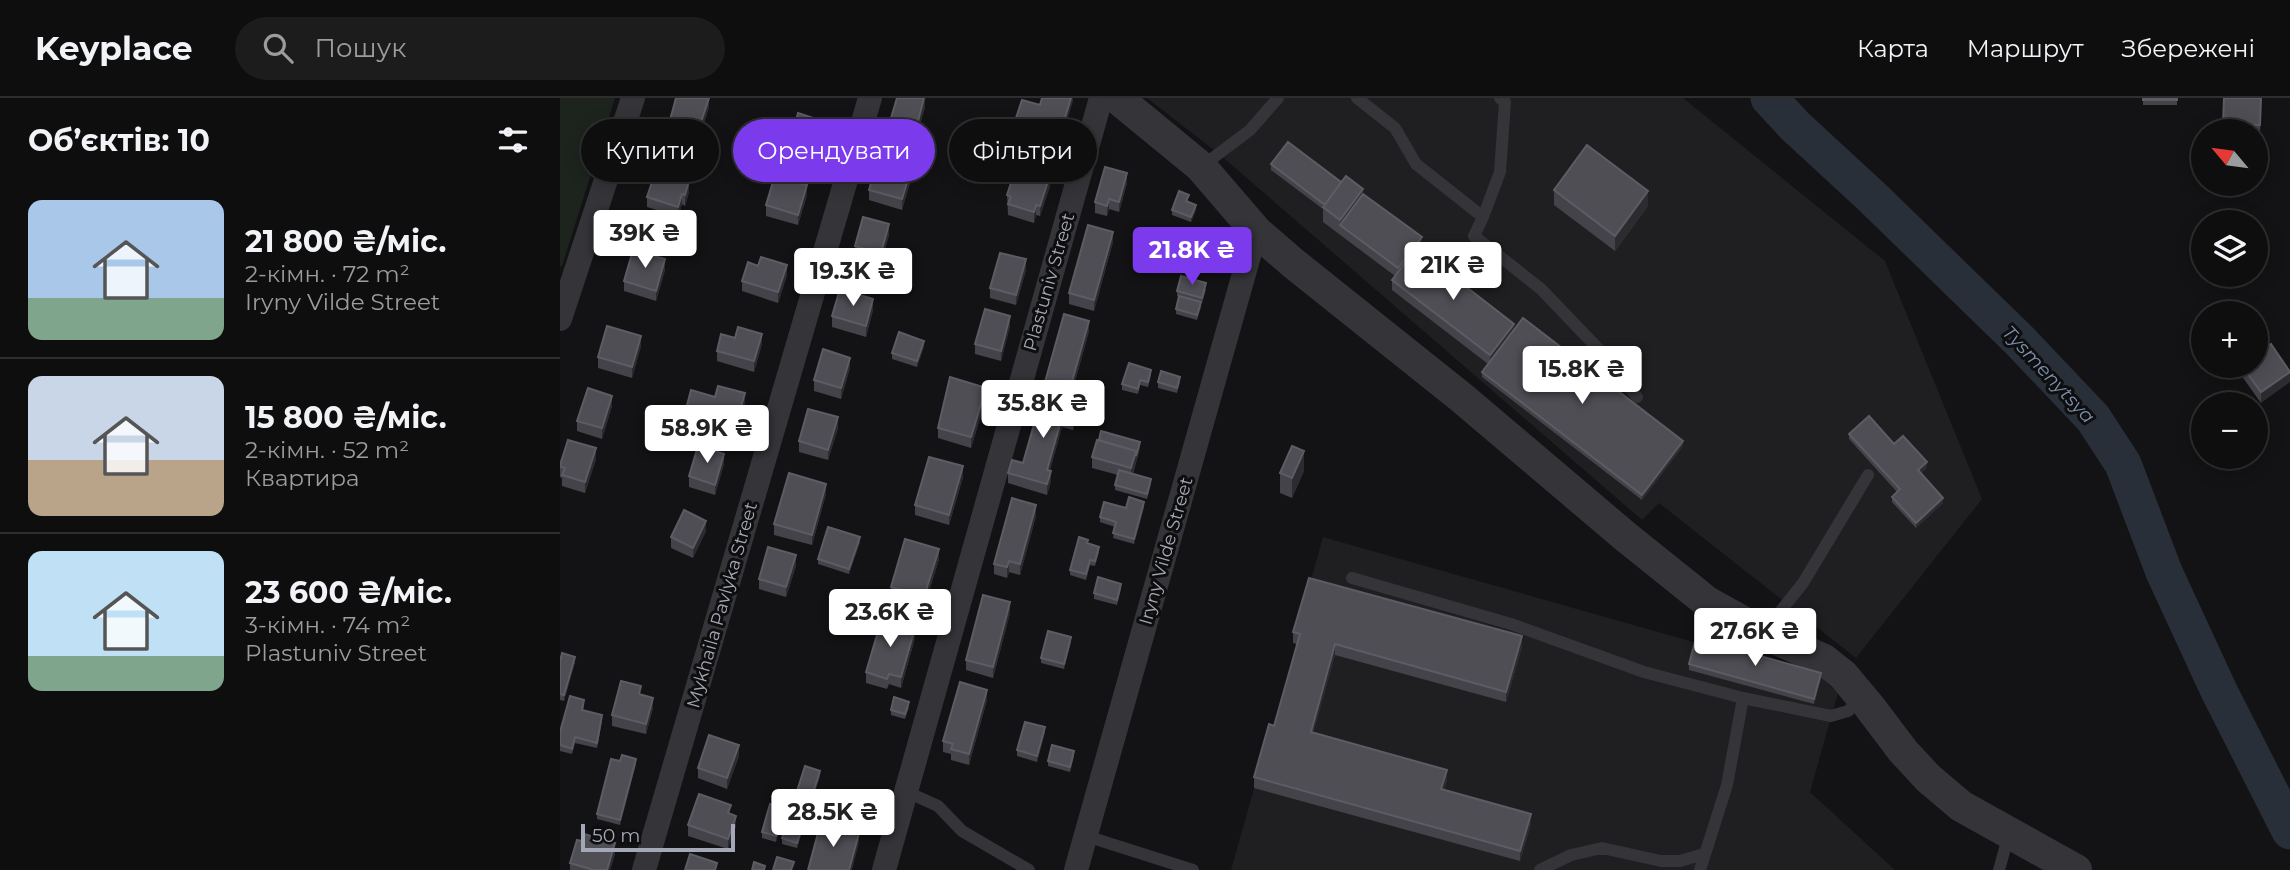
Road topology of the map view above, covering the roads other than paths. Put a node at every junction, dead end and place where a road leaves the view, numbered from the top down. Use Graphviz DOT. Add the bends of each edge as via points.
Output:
graph roads {
  1 [pos="633,98"];
  2 [pos="870,98"];
  3 [pos="1101,98"];
  4 [pos="1118,98"];
  5 [pos="1278,98"];
  6 [pos="1357,98"];
  7 [pos="1500,98"];
  8 [pos="1201,167"];
  9 [pos="1483,217"];
  10 [pos="1256,231"];
  11 [pos="560,319"];
  12 [pos="1637,397"];
  13 [pos="1868,475"];
  14 [pos="1352,578"];
  15 [pos="1763,633"];
  16 [pos="1743,698"];
  17 [pos="1863,698"];
  18 [pos="907,792"];
  19 [pos="2009,834"];
  20 [pos="1086,835"];
  21 [pos="1704,854"];
  22 [pos="644,870"];
  23 [pos="884,870"];
  24 [pos="1029,870"];
  25 [pos="1076,870"];
  26 [pos="1193,870"];
  27 [pos="1540,870"];
  28 [pos="1700,870"];
  29 [pos="1999,870"];
  30 [pos="2076,870"];
  1 -- 11 [label="street"];
  2 -- 22 [label="street, Mykhaila Pavlyka Street"];
  3 -- 18 [label="street, Plastuniv Street"];
  4 -- 8 [label="street"];
  5 -- 8 [label="lane" via="1250,130"];
  6 -- 9 [label="lane" via="1395,128 1416,164"];
  7 -- 9 [label="lane" via="1504,102 1500,172"];
  8 -- 10 [label="street"];
  9 -- 12 [label="lane" via="1474,236 1541,289 1609,360"];
  10 -- 15 [label="street" via="1707,602"];
  10 -- 20 [label="street, Iryny Vilde Street"];
  13 -- 15 [label="lane" via="1803,583"];
  14 -- 16 [label="lane" via="1511,624 1644,672"];
  15 -- 17 [label="street" via="1824,660"];
  16 -- 17 [label="lane" via="1831,716 1848,711"];
  16 -- 21 [label="lane" via="1727,785"];
  17 -- 19 [label="street" via="1928,778 1961,806"];
  18 -- 23 [label="street, Plastuniv Street"];
  18 -- 24 [label="lane" via="938,806 962,831"];
  19 -- 29 [label="lane"];
  19 -- 30 [label="street"];
  20 -- 25 [label="street, Iryny Vilde Street"];
  20 -- 26 [label="lane"];
  21 -- 27 [label="lane" via="1661,861 1602,848 1571,855"];
  21 -- 28 [label="lane"];
}
